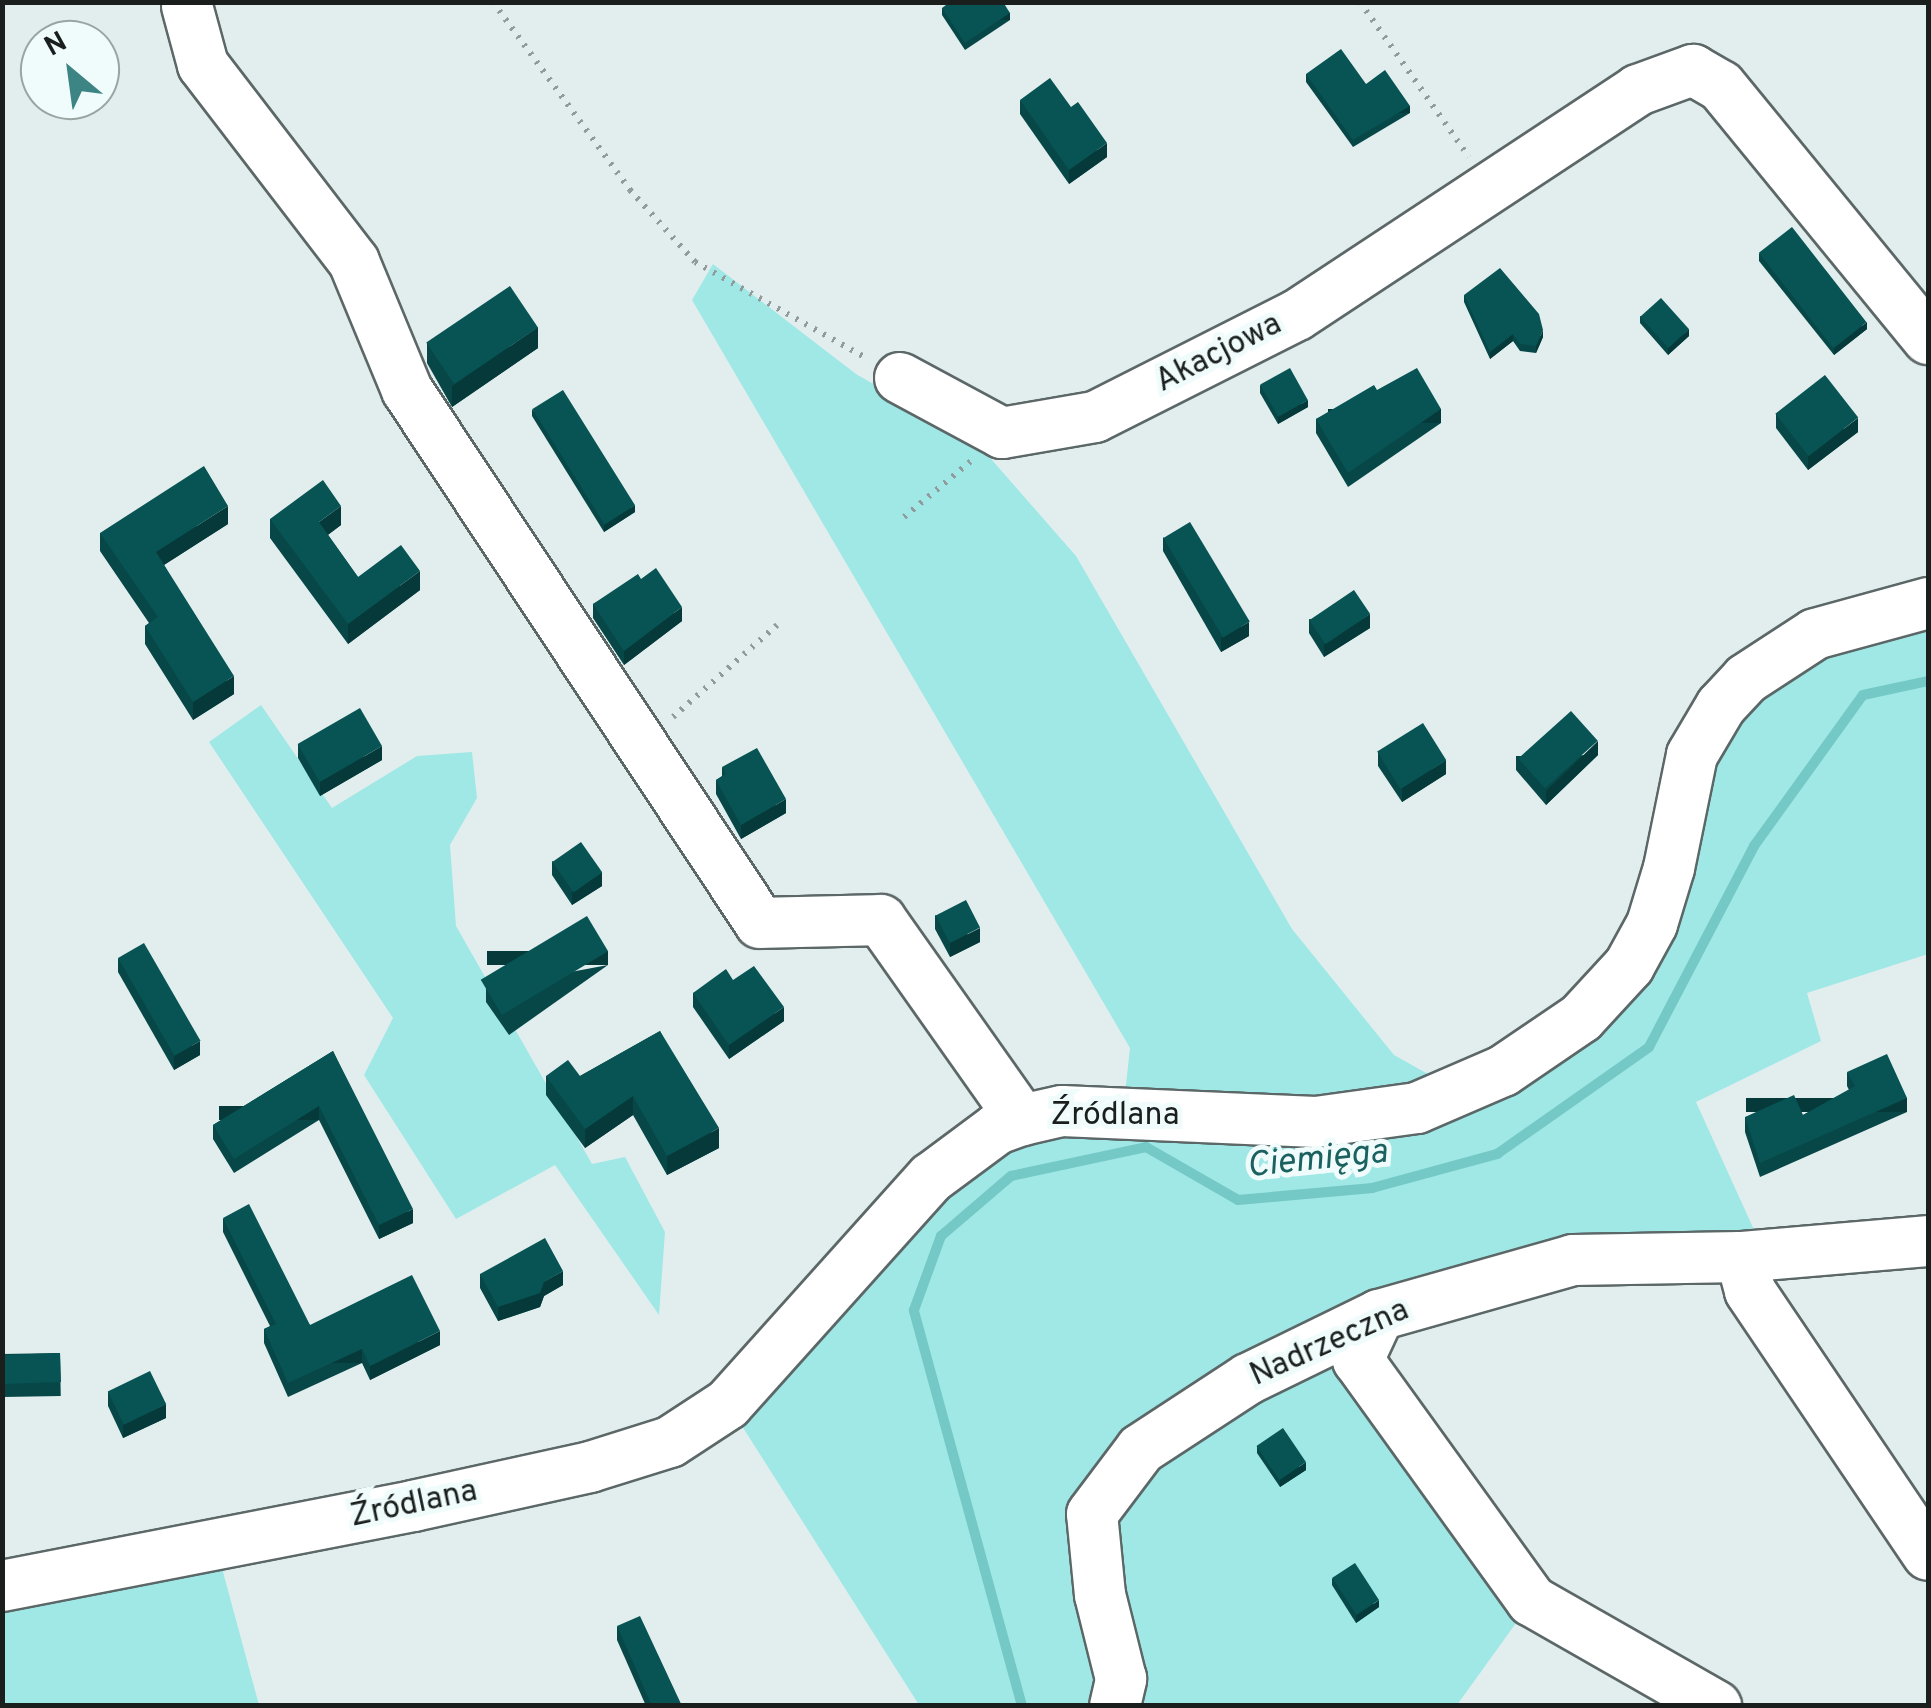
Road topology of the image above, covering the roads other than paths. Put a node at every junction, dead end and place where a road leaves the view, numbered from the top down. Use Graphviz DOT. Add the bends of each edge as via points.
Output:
graph roads {
  1 [pos="186,6"];
  2 [pos="1928,339"];
  3 [pos="900,378"];
  4 [pos="1928,603"];
  5 [pos="1022,1120"];
  6 [pos="1928,1241"];
  7 [pos="1741,1257"];
  8 [pos="1378,1315"];
  9 [pos="1928,1555"];
  10 [pos="2,1586"];
  11 [pos="1114,1706"];
  12 [pos="1716,1706"];
  1 -- 5 [label="street" via="204,64 354,262 407,390 760,922 780,927 855,916 881,920"];
  2 -- 3 [label="street, Akacjowa" via="1721,86 1692,70 1638,90 1298,315 1095,417 1002,433"];
  4 -- 5 [label="street, Źródlana" via="1815,634 1746,678 1692,755 1669,868 1630,966 1580,1018 1503,1072 1417,1108 1316,1122 1062,1111"];
  5 -- 10 [label="street, Źródlana" via="996,1129 931,1178 728,1404 670,1442 448,1498"];
  6 -- 7 [label="street, Nadrzeczna"];
  7 -- 8 [label="street, Nadrzeczna" via="1573,1260"];
  7 -- 9 [label="street" via="1750,1291"];
  8 -- 11 [label="street, Nadrzeczna" via="1248,1378 1141,1450 1092,1514 1100,1594 1122,1679"];
  8 -- 12 [label="street" via="1358,1360 1532,1601"];
}
